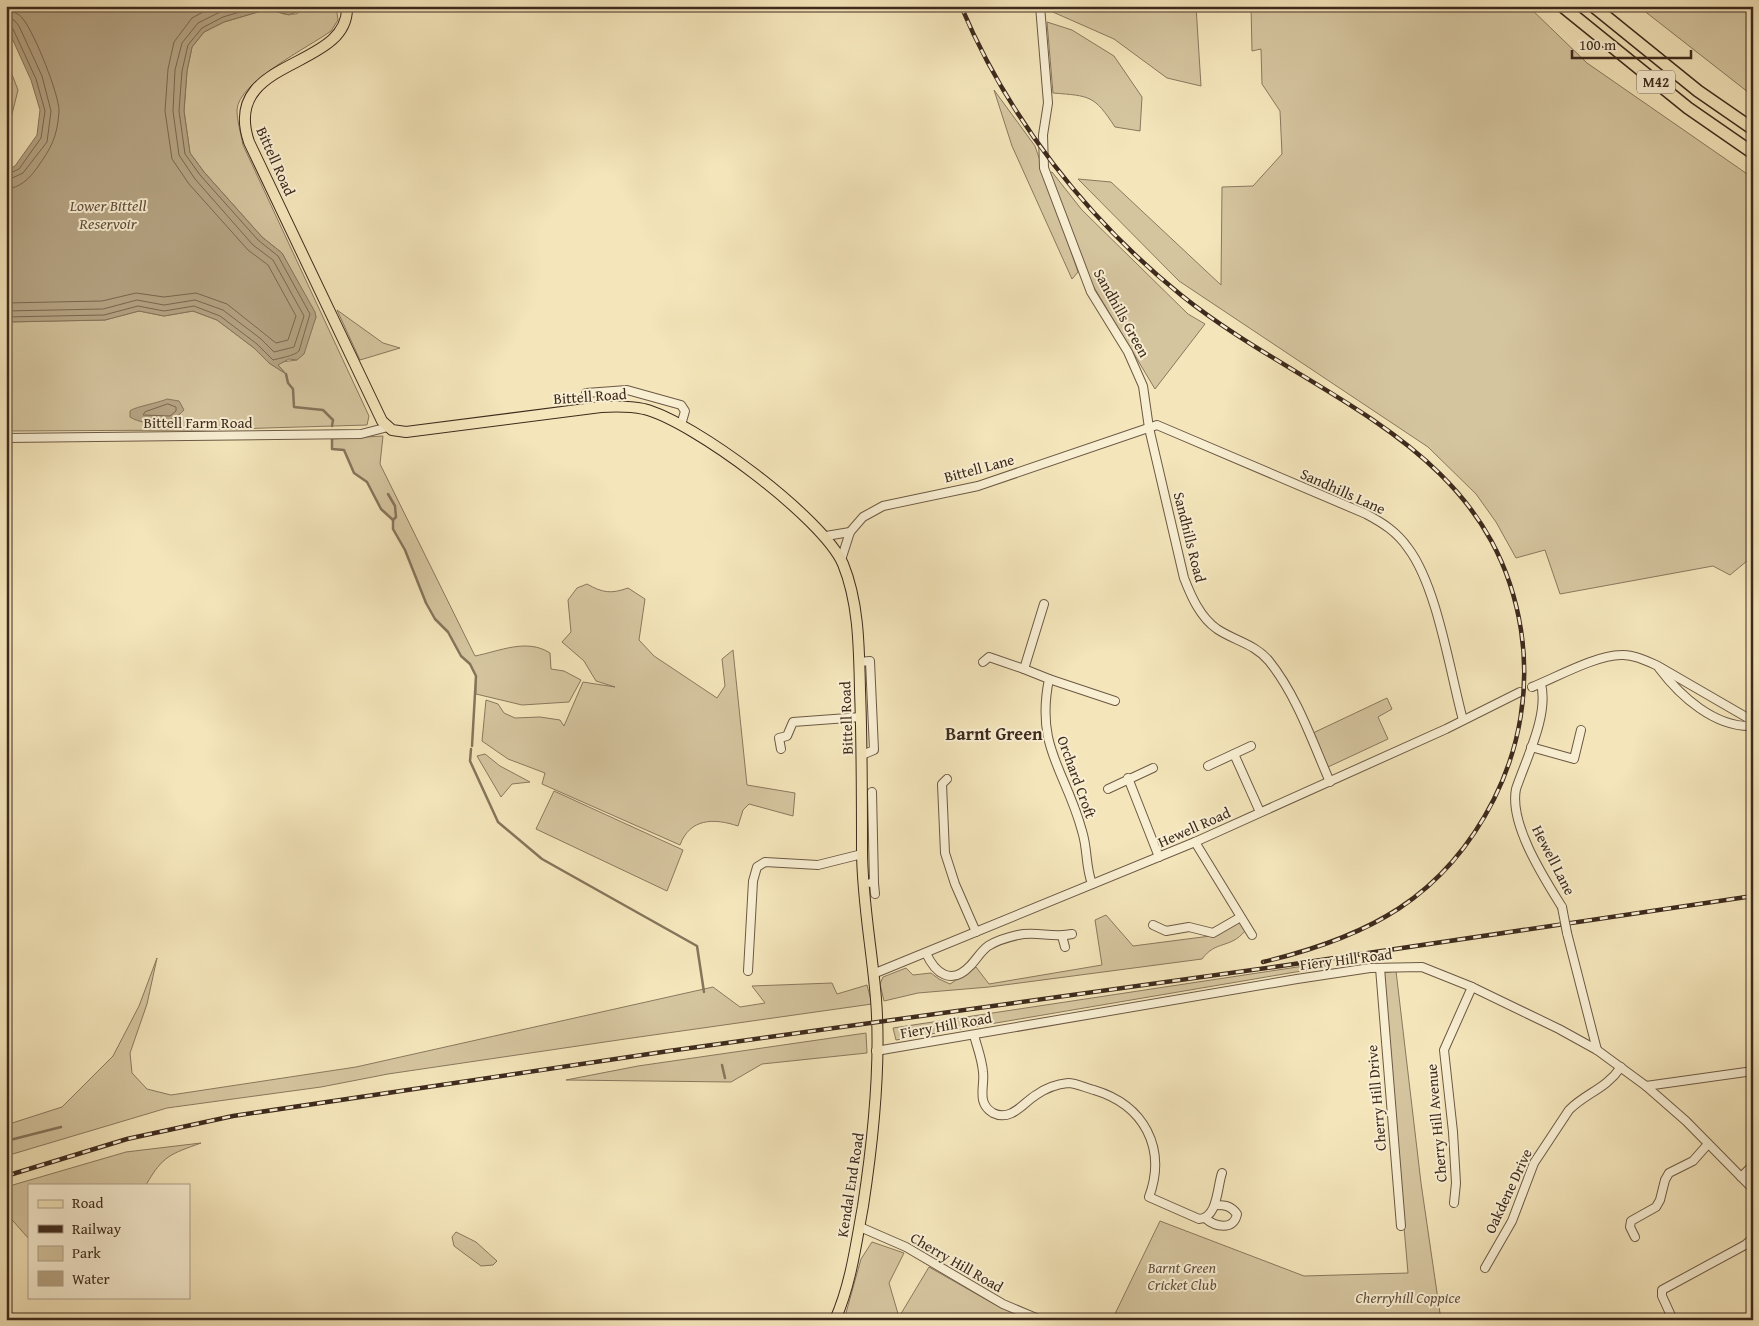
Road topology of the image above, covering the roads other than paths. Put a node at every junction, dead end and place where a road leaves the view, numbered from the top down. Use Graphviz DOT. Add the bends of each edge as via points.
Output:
graph roads {
  1 [pos="347,6"];
  2 [pos="1040,6"];
  3 [pos="1562,6"];
  4 [pos="1593,6"];
  5 [pos="1753,129"];
  6 [pos="1753,154"];
  7 [pos="586,393"];
  8 [pos="681,425"];
  9 [pos="388,427"];
  10 [pos="1148,428"];
  11 [pos="6,438"];
  12 [pos="850,532"];
  13 [pos="826,536"];
  14 [pos="841,560"];
  15 [pos="1044,604"];
  16 [pos="859,662"];
  17 [pos="983,662"];
  18 [pos="1658,666"];
  19 [pos="1024,669"];
  20 [pos="1049,679"];
  21 [pos="1541,684"];
  22 [pos="1532,687"];
  23 [pos="1520,692"];
  24 [pos="1115,701"];
  25 [pos="861,717"];
  26 [pos="1462,720"];
  27 [pos="1753,721"];
  28 [pos="1753,726"];
  29 [pos="1581,730"];
  30 [pos="1251,746"];
  31 [pos="1531,747"];
  32 [pos="780,749"];
  33 [pos="1234,754"];
  34 [pos="862,755"];
  35 [pos="1208,766"];
  36 [pos="1153,768"];
  37 [pos="1128,778"];
  38 [pos="947,779"];
  39 [pos="1330,782"];
  40 [pos="1108,789"];
  41 [pos="872,792"];
  42 [pos="1260,812"];
  43 [pos="867,815"];
  44 [pos="1195,842"];
  45 [pos="862,854"];
  46 [pos="1159,857"];
  47 [pos="869,883"];
  48 [pos="1092,884"];
  49 [pos="875,894"];
  50 [pos="1239,918"];
  51 [pos="1152,924"];
  52 [pos="976,932"];
  53 [pos="1072,934"];
  54 [pos="1252,935"];
  55 [pos="1062,936"];
  56 [pos="1065,947"];
  57 [pos="926,953"];
  58 [pos="1380,968"];
  59 [pos="748,971"];
  60 [pos="873,974"];
  61 [pos="1472,987"];
  62 [pos="974,1034"];
  63 [pos="1597,1050"];
  64 [pos="876,1051"];
  65 [pos="1621,1067"];
  66 [pos="1753,1071"];
  67 [pos="1646,1086"];
  68 [pos="1708,1144"];
  69 [pos="1753,1165"];
  70 [pos="1222,1172"];
  71 [pos="1741,1177"];
  72 [pos="1753,1189"];
  73 [pos="1454,1203"];
  74 [pos="1216,1205"];
  75 [pos="1205,1218"];
  76 [pos="1400,1226"];
  77 [pos="860,1227"];
  78 [pos="1634,1237"];
  79 [pos="1753,1238"];
  80 [pos="1486,1268"];
  81 [pos="834,1320"];
  82 [pos="1041,1320"];
  83 [pos="1673,1320"];
  1 -- 9 [label="main road, Bittell Road" via="344,24 331,40 256,88 247,105 245,126 249,142 377,415"];
  2 -- 10 [label="street, Sandhills Green" via="1048,103 1043,156 1048,178 1091,292 1138,371"];
  3 -- 6 [label="highway, M42" via="1688,108"];
  4 -- 5 [label="highway, M42" via="1698,90"];
  7 -- 8 [label="street" via="626,390 681,405 685,411"];
  8 -- 9 [label="main road, Bittell Road" via="645,409 620,406 406,432"];
  8 -- 13 [label="main road, Bittell Road" via="772,488"];
  9 -- 11 [label="street, Bittell Farm Road" via="361,434"];
  10 -- 12 [label="street, Bittell Lane" via="978,486 890,503 863,517"];
  10 -- 26 [label="street, Sandhills Lane" via="1157,425 1366,514 1397,535 1423,573 1432,597"];
  10 -- 39 [label="street, Sandhills Road" via="1184,578 1192,598 1216,628 1258,650 1269,662 1289,692"];
  12 -- 13 [label="street"];
  12 -- 14 [label="street, Bittell Lane"];
  13 -- 14 [label="main road, Bittell Road"];
  14 -- 16 [label="main road, Bittell Road" via="852,592"];
  15 -- 19 [label="street"];
  16 -- 25 [label="main road, Bittell Road"];
  16 -- 34 [label="street" via="870,661 874,750"];
  17 -- 19 [label="street" via="989,657"];
  18 -- 21 [label="street" via="1621,654"];
  18 -- 27 [label="street"];
  18 -- 28 [label="street" via="1670,682 1698,706 1730,723"];
  19 -- 20 [label="street"];
  20 -- 24 [label="street"];
  20 -- 48 [label="street, Orchard Croft" via="1044,723 1049,746 1082,830 1086,868"];
  21 -- 22 [label="street"];
  21 -- 31 [label="street, Hewell Lane" via="1541,713"];
  23 -- 26 [label="street, Hewell Road"];
  25 -- 32 [label="street" via="793,722 787,736 779,738"];
  25 -- 34 [label="main road, Bittell Road"];
  26 -- 39 [label="street, Hewell Road"];
  29 -- 31 [label="street" via="1574,759"];
  30 -- 33 [label="street"];
  31 -- 63 [label="street, Hewell Lane, bridge" via="1516,789 1515,807 1541,870 1562,907"];
  33 -- 35 [label="street"];
  33 -- 42 [label="street"];
  34 -- 43 [label="main road, Bittell Road"];
  36 -- 37 [label="street"];
  37 -- 40 [label="street"];
  37 -- 46 [label="street"];
  38 -- 52 [label="street" via="942,784 945,854 954,884"];
  39 -- 42 [label="street, Hewell Road"];
  41 -- 43 [label="street"];
  42 -- 44 [label="street, Hewell Road"];
  43 -- 45 [label="main road, Bittell Road"];
  43 -- 47 [label="street"];
  44 -- 46 [label="street, Hewell Road"];
  44 -- 50 [label="street"];
  45 -- 47 [label="main road, Bittell Road"];
  45 -- 59 [label="street" via="818,865 765,862 758,867 753,881"];
  46 -- 48 [label="street, Hewell Road"];
  47 -- 49 [label="street"];
  47 -- 60 [label="main road, Bittell Road"];
  48 -- 52 [label="street, Hewell Road"];
  50 -- 51 [label="street" via="1213,933 1189,927 1166,932"];
  50 -- 54 [label="street"];
  52 -- 57 [label="street, Hewell Road"];
  53 -- 55 [label="street"];
  55 -- 56 [label="street"];
  55 -- 57 [label="street" via="1022,934 990,945 967,969 954,976 935,969"];
  57 -- 60 [label="street, Hewell Road"];
  58 -- 61 [label="street, Fiery Hill Road" via="1422,967"];
  58 -- 62 [label="street, Fiery Hill Road"];
  58 -- 76 [label="street, Cherry Hill Drive"];
  60 -- 64 [label="main road, Bittell Road"];
  61 -- 63 [label="street, Fiery Hill Road"];
  61 -- 73 [label="street, Cherry Hill Avenue" via="1444,1050 1454,1140"];
  62 -- 64 [label="street, Fiery Hill Road"];
  62 -- 75 [label="street" via="984,1074 980,1090 985,1106 994,1113 1012,1113 1036,1094 1053,1086 1071,1083 1107,1094 1133,1112 1148,1131 1156,1164 1149,1197 1190,1217"];
  63 -- 65 [label="street, Fiery Hill Road"];
  64 -- 77 [label="main road, Kendal End Road" via="874,1129"];
  65 -- 67 [label="street, Fiery Hill Road"];
  65 -- 80 [label="street, Oakdene Drive" via="1612,1080 1569,1110 1534,1163 1512,1221"];
  66 -- 67 [label="street"];
  67 -- 68 [label="street, Fiery Hill Road"];
  68 -- 71 [label="street, Fiery Hill Road"];
  68 -- 78 [label="street" via="1693,1161 1669,1173 1656,1206 1631,1221"];
  69 -- 71 [label="street"];
  70 -- 74 [label="street"];
  71 -- 72 [label="street, Fiery Hill Road"];
  74 -- 75 [label="street"];
  74 -- 75 [label="street" via="1232,1208 1237,1214 1236,1220 1224,1226"];
  77 -- 81 [label="main road, Kendal End Road" via="852,1267"];
  77 -- 82 [label="street, Cherry Hill Road" via="906,1247 1003,1304"];
  79 -- 83 [label="street" via="1662,1290"];
}
